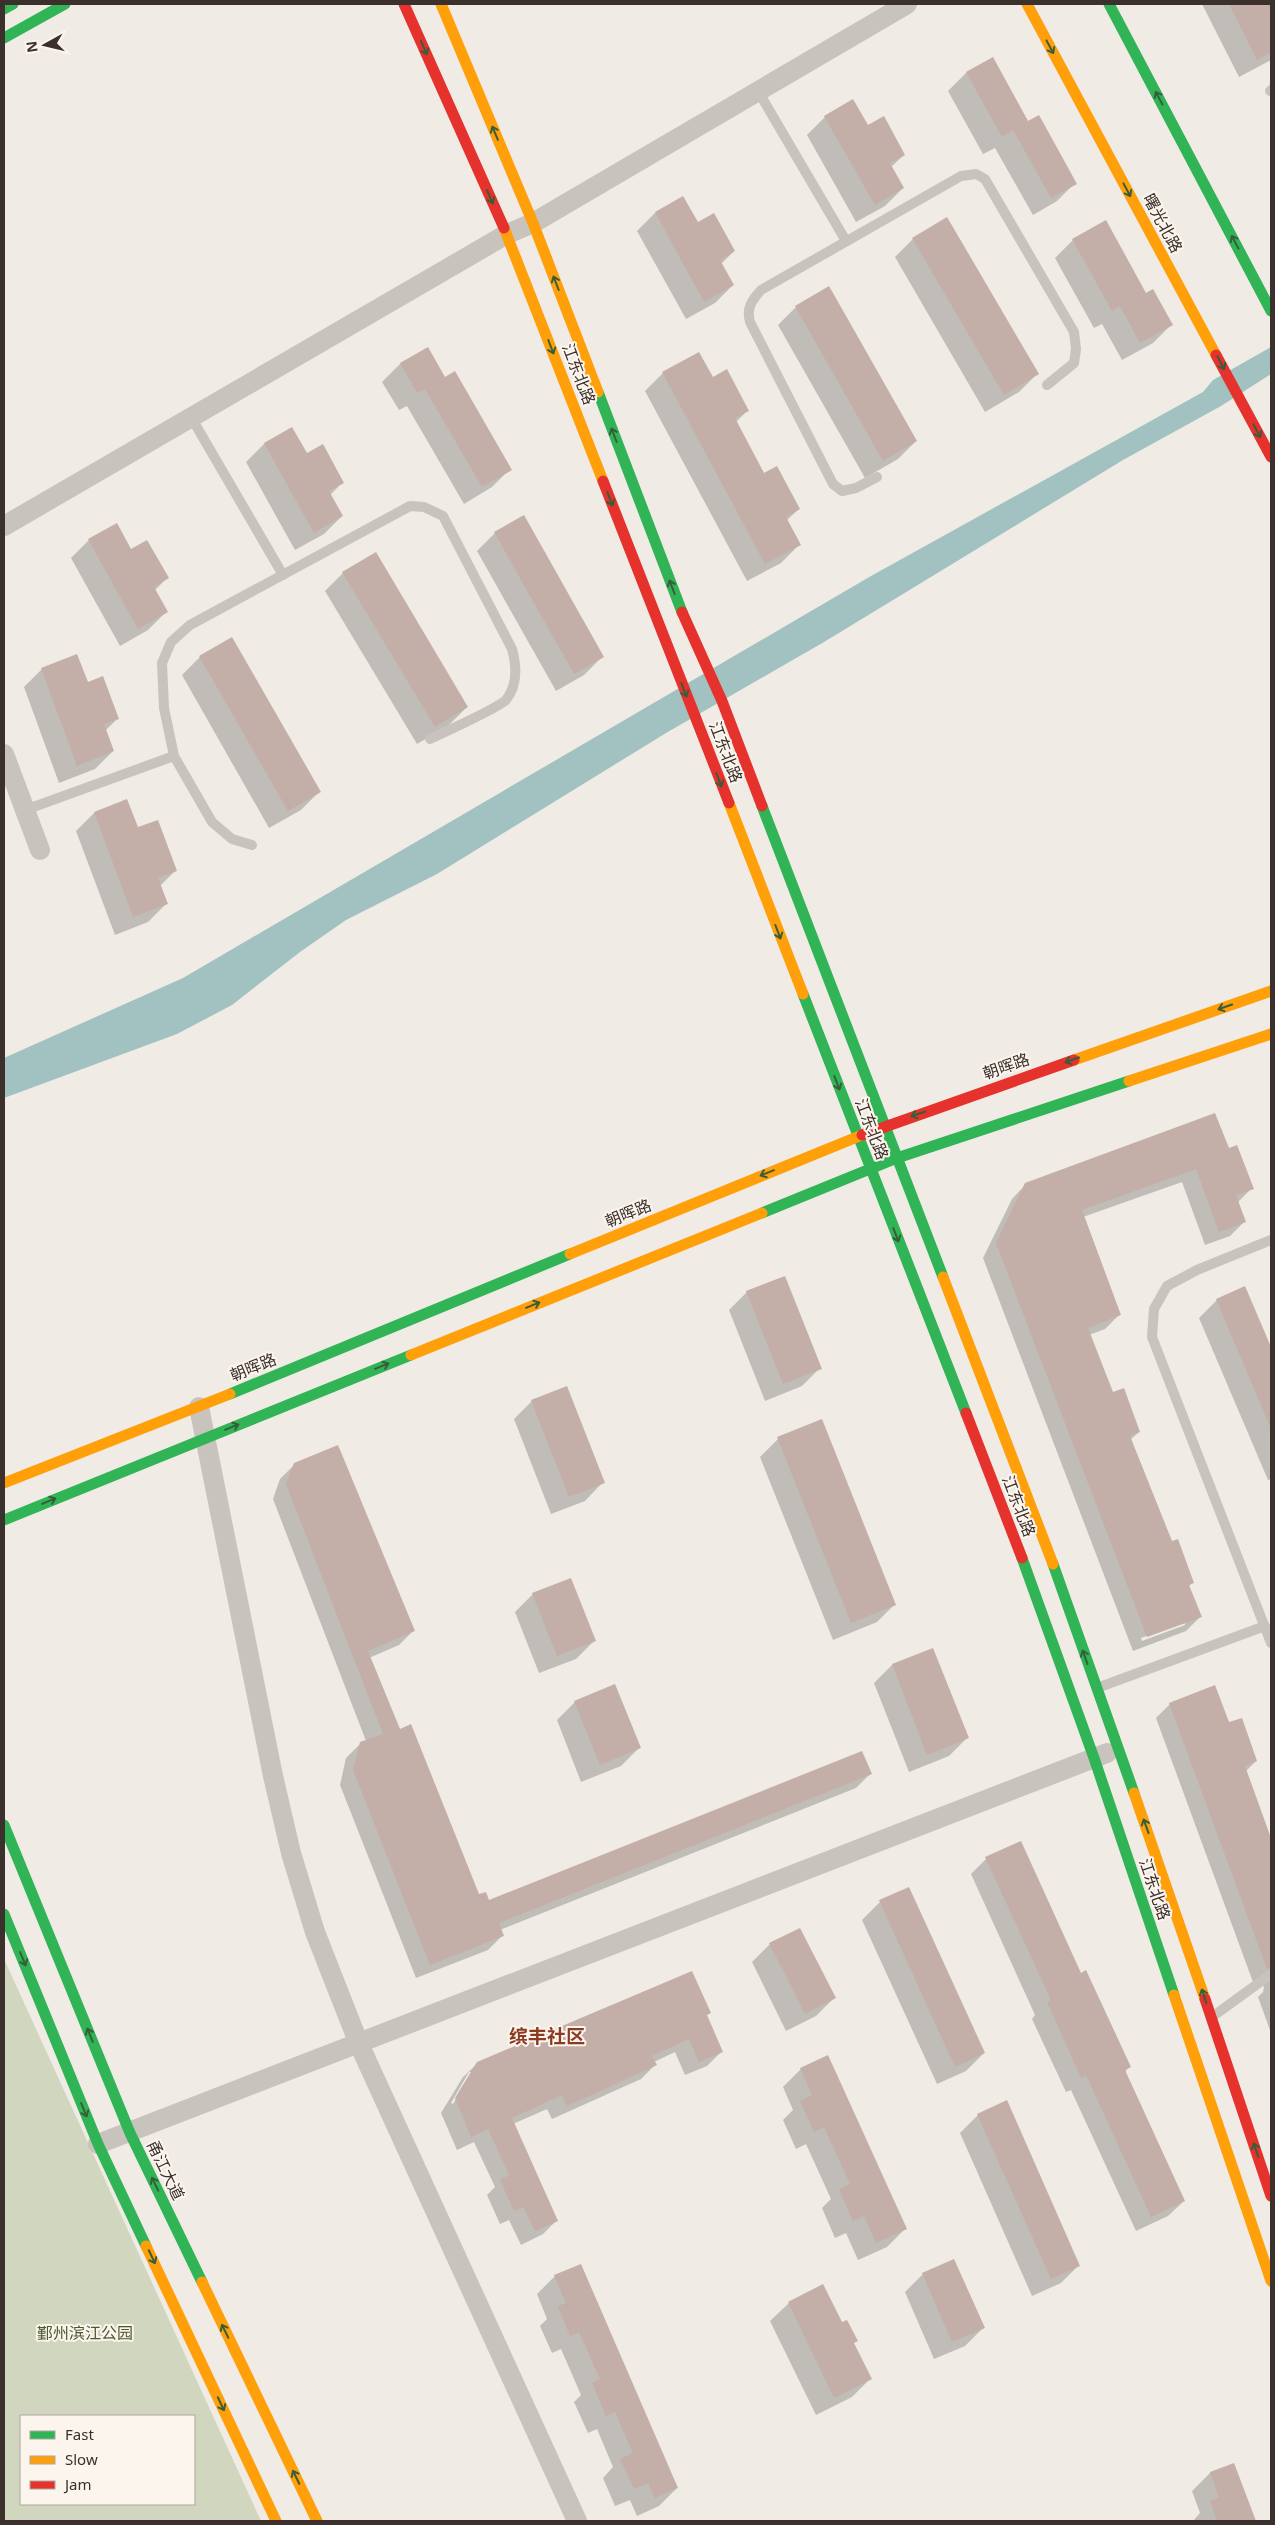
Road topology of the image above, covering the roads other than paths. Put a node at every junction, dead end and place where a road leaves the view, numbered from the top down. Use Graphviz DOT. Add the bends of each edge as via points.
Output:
graph roads {
  1 [pos="13,4"];
  2 [pos="65,4"];
  3 [pos="404,4"];
  4 [pos="441,4"];
  5 [pos="907,4"];
  6 [pos="1027,4"];
  7 [pos="1110,4"];
  8 [pos="4,9"];
  9 [pos="4,38"];
  10 [pos="758,91"];
  11 [pos="533,222"];
  12 [pos="507,234"];
  13 [pos="846,241"];
  14 [pos="1271,311"];
  15 [pos="1046,385"];
  16 [pos="191,417"];
  17 [pos="1271,457"];
  18 [pos="877,477"];
  19 [pos="4,526"];
  20 [pos="283,575"];
  21 [pos="430,739"];
  22 [pos="4,754"];
  23 [pos="174,756"];
  24 [pos="25,810"];
  25 [pos="252,844"];
  26 [pos="40,850"];
  27 [pos="1271,991"];
  28 [pos="1271,1034"];
  29 [pos="885,1125"];
  30 [pos="858,1136"];
  31 [pos="897,1158"];
  32 [pos="870,1168"];
  33 [pos="1271,1240"];
  34 [pos="199,1407"];
  35 [pos="205,1437"];
  36 [pos="4,1482"];
  37 [pos="4,1520"];
  38 [pos="1265,1626"];
  39 [pos="1271,1643"];
  40 [pos="1096,1688"];
  41 [pos="1118,1749"];
  42 [pos="1094,1758"];
  43 [pos="4,1825"];
  44 [pos="4,1914"];
  45 [pos="1271,1974"];
  46 [pos="1212,2017"];
  47 [pos="359,2044"];
  48 [pos="130,2133"];
  49 [pos="98,2144"];
  50 [pos="1271,2196"];
  51 [pos="1271,2241"];
  52 [pos="1259,2248"];
  53 [pos="1271,2281"];
  54 [pos="276,2521"];
  55 [pos="317,2521"];
  56 [pos="577,2521"];
  1 -- 8 [label="main road"];
  2 -- 9 [label="main road"];
  3 -- 12 [label="main road, 江东北路, one-way"];
  11 -- 4 [label="main road, 江东北路, one-way"];
  5 -- 10 [label="street"];
  6 -- 17 [label="main road, 曙光北路, one-way"];
  14 -- 7 [label="main road, one-way"];
  10 -- 11 [label="street"];
  10 -- 13 [label="lane"];
  11 -- 12 [label="street"];
  29 -- 11 [label="main road, 江东北路, one-way"];
  12 -- 16 [label="street"];
  12 -- 30 [label="main road, 江东北路, one-way"];
  13 -- 15 [label="lane" via="961,176 976,174 985,179 1074,332 1074,363"];
  13 -- 18 [label="lane" via="761,290 747,312 833,484 842,491"];
  16 -- 19 [label="street"];
  16 -- 20 [label="lane"];
  20 -- 21 [label="lane" via="410,506 424,506 443,516 512,649 516,682 505,701"];
  20 -- 23 [label="lane" via="190,625 171,642 162,663 164,708"];
  22 -- 24 [label="street"];
  23 -- 24 [label="lane"];
  23 -- 25 [label="lane" via="212,822 232,839"];
  24 -- 26 [label="street"];
  27 -- 29 [label="main road, 朝晖路, one-way"];
  28 -- 31 [label="main road"];
  29 -- 30 [label="main road, 朝晖路"];
  29 -- 31 [label="main road, 江东北路"];
  30 -- 32 [label="main road, 江东北路"];
  30 -- 34 [label="main road, 朝晖路, one-way"];
  31 -- 32 [label="main road"];
  40 -- 31 [label="main road, 江东北路, one-way" via="1050,1556"];
  35 -- 32 [label="main road, one-way"];
  32 -- 42 [label="main road, 江东北路, one-way" via="1022,1559"];
  33 -- 38 [label="lane" via="1167,1286 1154,1309 1152,1337"];
  34 -- 35 [label="street"];
  34 -- 36 [label="main road, 朝晖路"];
  37 -- 35 [label="main road, one-way"];
  35 -- 47 [label="street" via="256,1699 291,1853 315,1932"];
  38 -- 39 [label="lane"];
  38 -- 40 [label="lane"];
  40 -- 41 [label="main road, 江东北路"];
  41 -- 42 [label="street"];
  46 -- 41 [label="main road, 江东北路, one-way"];
  42 -- 47 [label="street"];
  42 -- 52 [label="main road, 江东北路"];
  48 -- 43 [label="main road, 甬江大道, one-way"];
  44 -- 49 [label="main road, one-way"];
  45 -- 46 [label="lane"];
  50 -- 46 [label="main road, 江东北路, one-way"];
  47 -- 48 [label="street"];
  47 -- 56 [label="street"];
  48 -- 49 [label="street"];
  55 -- 48 [label="main road, 甬江大道, one-way"];
  49 -- 54 [label="main road, one-way"];
  51 -- 52 [label="main road"];
  52 -- 53 [label="main road, 江东北路"];
}
